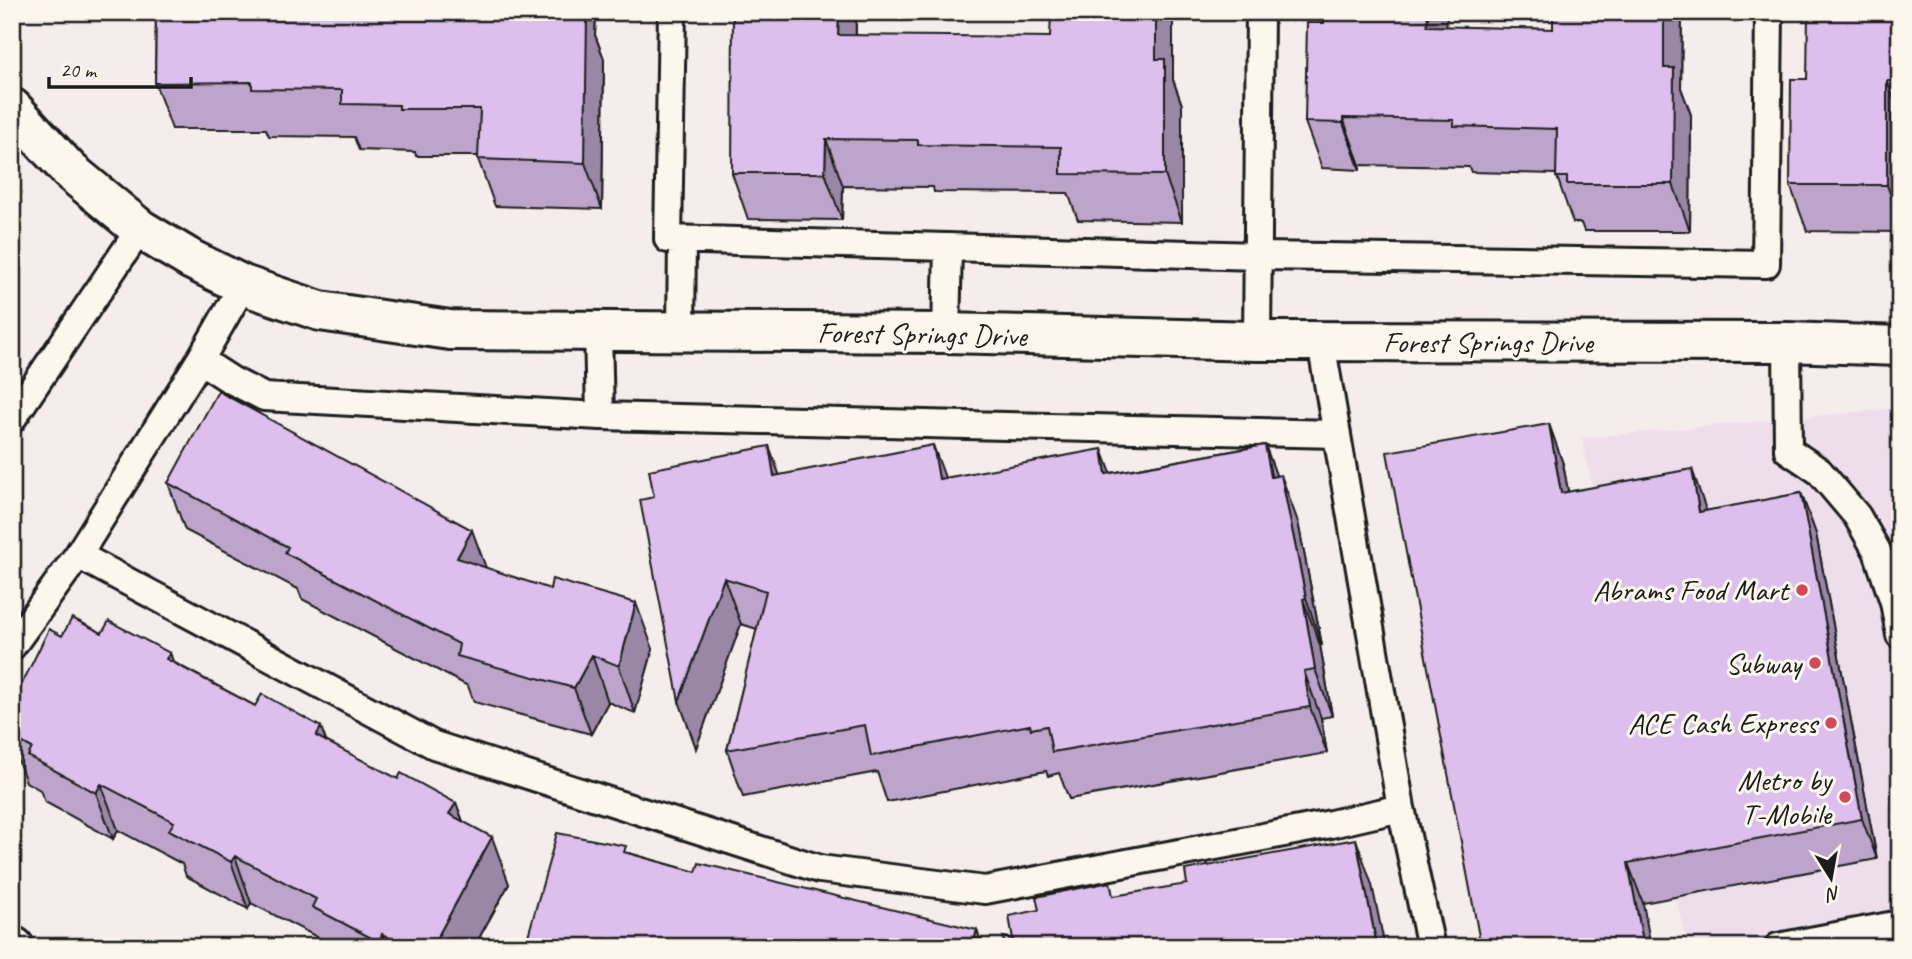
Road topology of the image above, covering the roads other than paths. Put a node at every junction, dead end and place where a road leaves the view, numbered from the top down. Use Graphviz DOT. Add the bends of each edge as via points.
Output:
graph roads {
  1 [pos="672,12"];
  2 [pos="1260,12"];
  3 [pos="1769,12"];
  4 [pos="12,108"];
  5 [pos="140,229"];
  6 [pos="682,240"];
  7 [pos="948,247"];
  8 [pos="1258,256"];
  9 [pos="243,285"];
  10 [pos="681,330"];
  11 [pos="598,331"];
  12 [pos="946,333"];
  13 [pos="1257,341"];
  14 [pos="1321,342"];
  15 [pos="1787,342"];
  16 [pos="1900,346"];
  17 [pos="200,360"];
  18 [pos="600,416"];
  19 [pos="12,419"];
  20 [pos="1337,434"];
  21 [pos="78,555"];
  22 [pos="1900,635"];
  23 [pos="12,646"];
  24 [pos="1401,808"];
  25 [pos="1900,924"];
  26 [pos="1431,947"];
  27 [pos="1778,947"];
  1 -- 6 [label="lane" via="668,239"];
  2 -- 8 [label="lane"];
  3 -- 8 [label="lane" via="1766,264"];
  4 -- 5 [label="street, Forest Springs Drive" via="70,171"];
  5 -- 9 [label="street, Forest Springs Drive"];
  5 -- 19 [label="lane"];
  6 -- 7 [label="lane"];
  6 -- 10 [label="lane"];
  7 -- 8 [label="lane"];
  7 -- 12 [label="lane"];
  8 -- 13 [label="lane"];
  9 -- 11 [label="street, Forest Springs Drive" via="320,311 450,330"];
  9 -- 17 [label="lane"];
  10 -- 11 [label="street, Forest Springs Drive"];
  10 -- 12 [label="street, Forest Springs Drive"];
  11 -- 18 [label="lane"];
  12 -- 13 [label="street, Forest Springs Drive"];
  13 -- 14 [label="street, Forest Springs Drive"];
  14 -- 15 [label="street, Forest Springs Drive"];
  14 -- 20 [label="lane"];
  15 -- 16 [label="street, Forest Springs Drive"];
  15 -- 22 [label="lane" via="1788,450 1819,471 1857,516 1877,551"];
  17 -- 18 [label="lane" via="264,397"];
  17 -- 21 [label="lane"];
  18 -- 20 [label="lane"];
  20 -- 24 [label="lane"];
  21 -- 23 [label="lane"];
  21 -- 24 [label="lane" via="434,745 820,869 985,890"];
  24 -- 26 [label="lane"];
  25 -- 27 [label="lane"];
}
